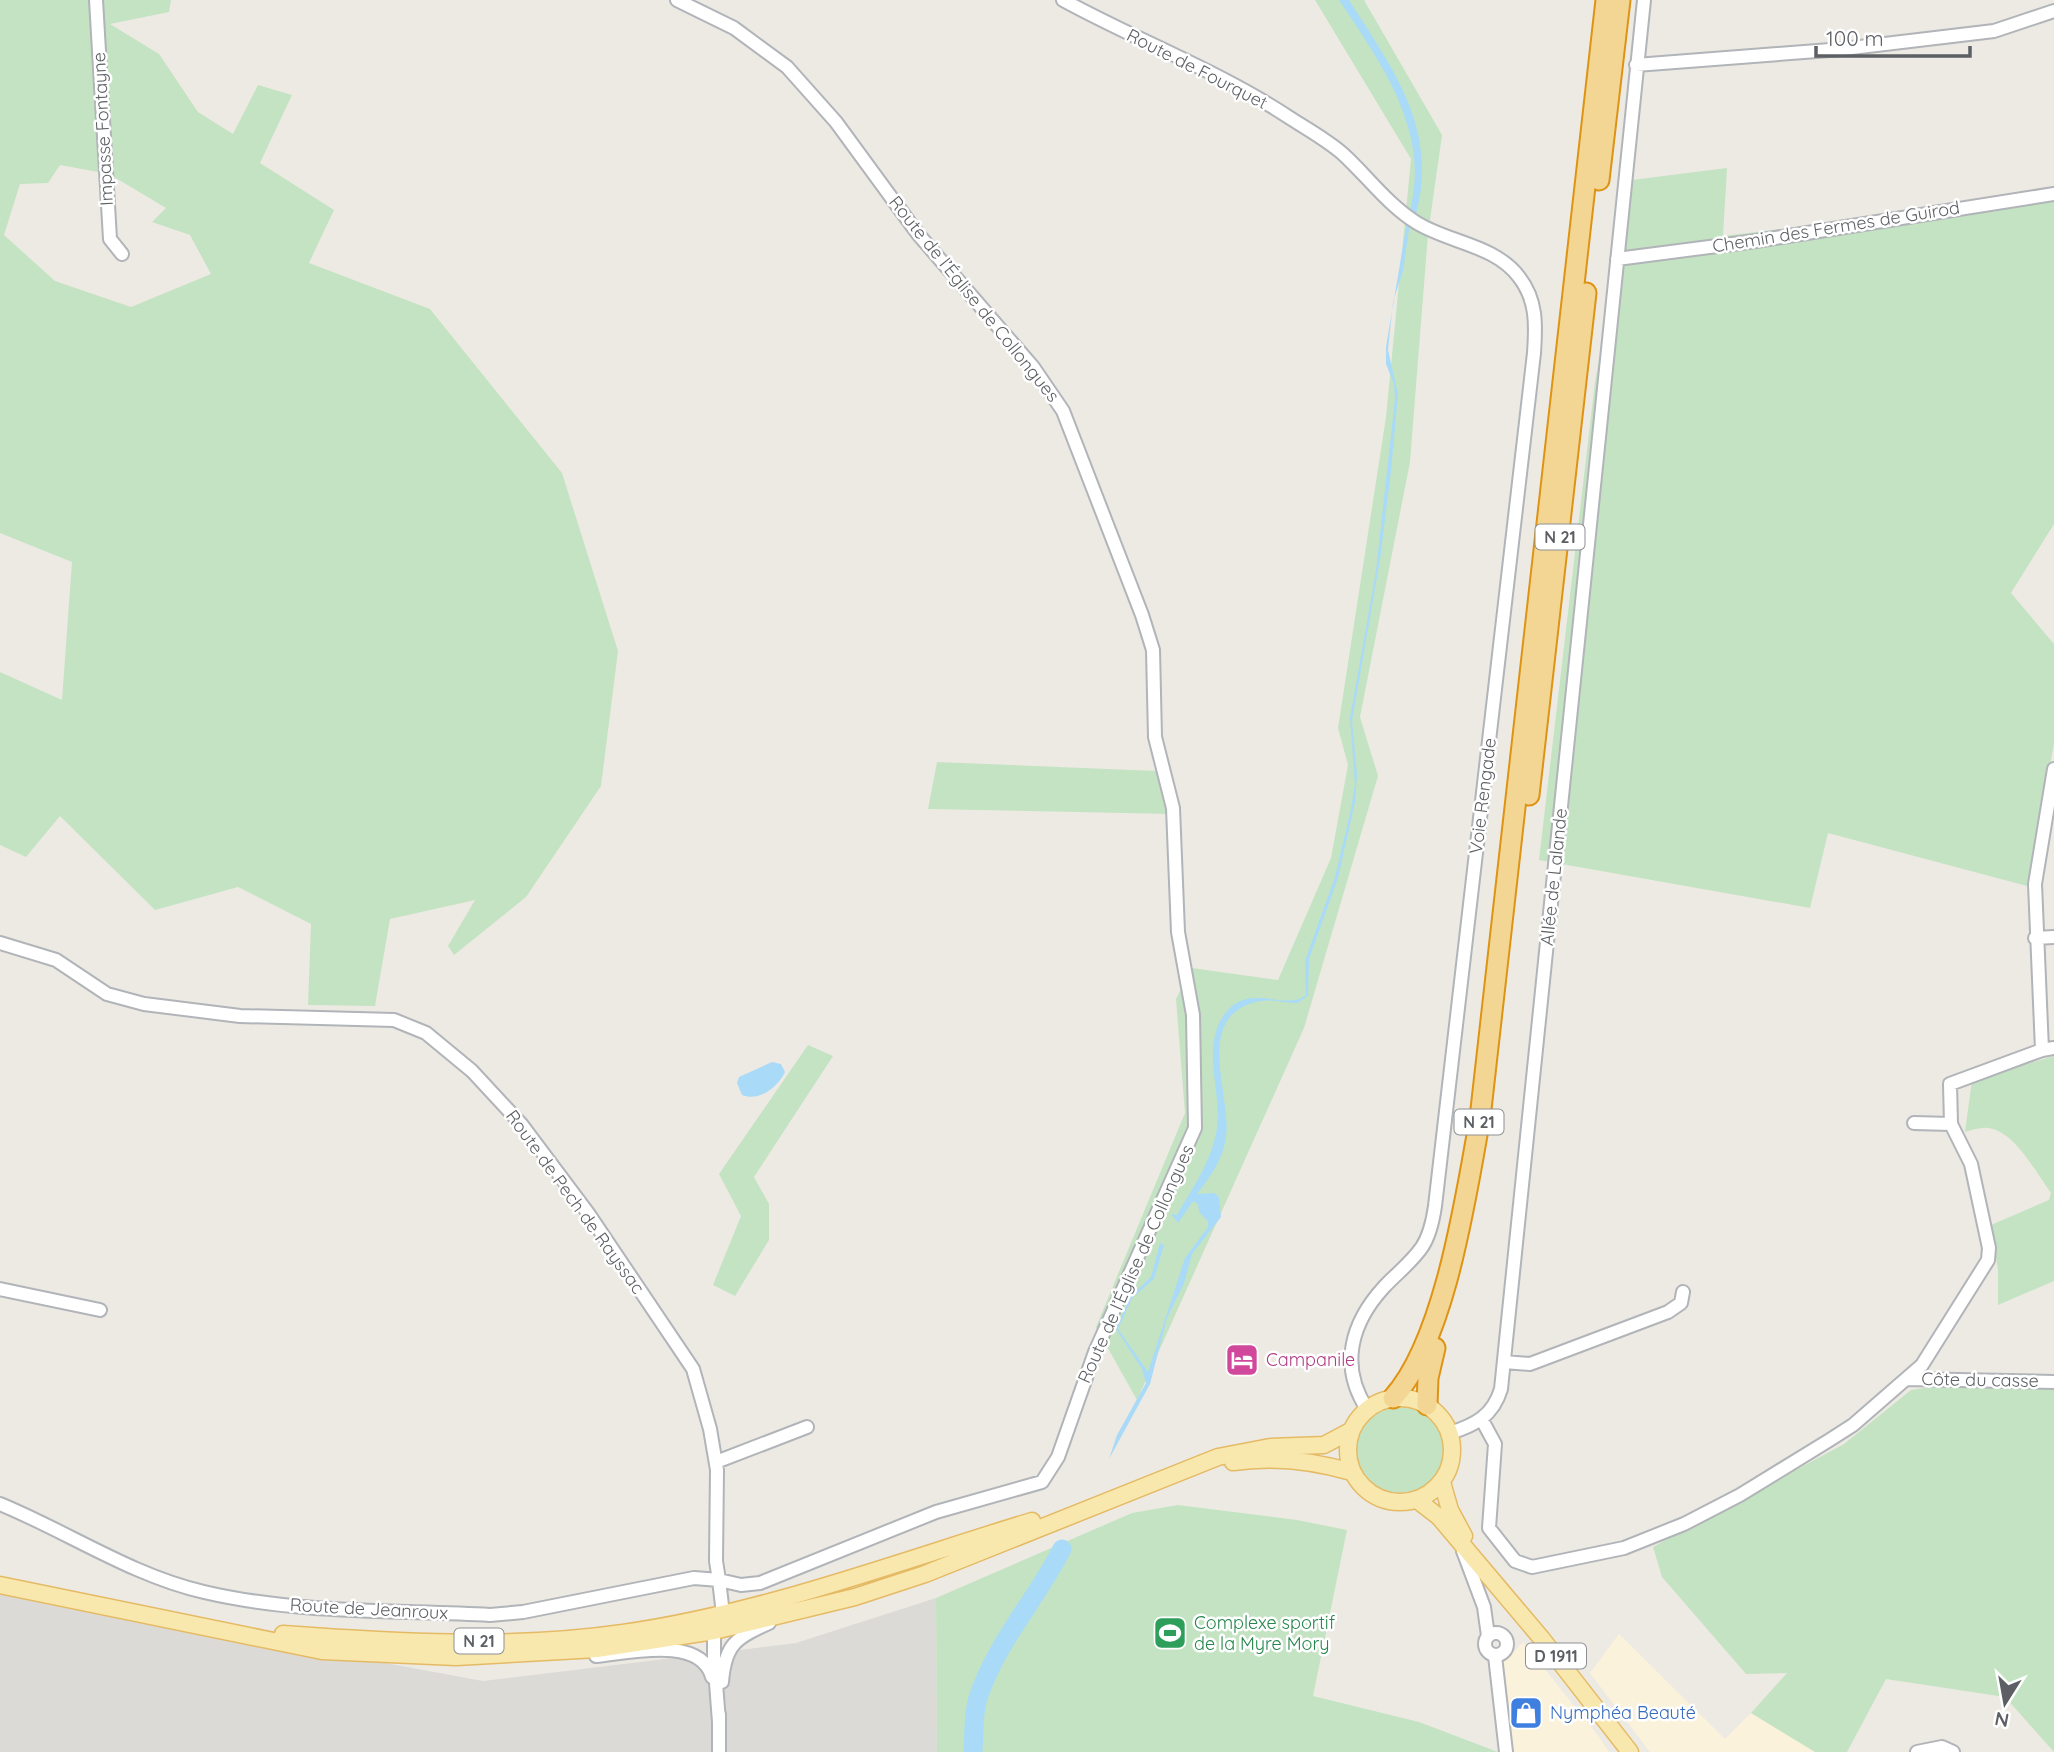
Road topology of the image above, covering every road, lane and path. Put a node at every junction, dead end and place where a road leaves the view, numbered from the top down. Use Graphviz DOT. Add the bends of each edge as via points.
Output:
graph roads {
  1 [pos="96,0"];
  2 [pos="677,0"];
  3 [pos="1063,0"];
  4 [pos="1606,0"];
  5 [pos="1620,0"];
  6 [pos="1644,0"];
  7 [pos="2054,11"];
  8 [pos="1636,65"];
  9 [pos="2054,194"];
  10 [pos="122,254"];
  11 [pos="1500,258"];
  12 [pos="1617,259"];
  13 [pos="2054,769"];
  14 [pos="2054,937"];
  15 [pos="2035,938"];
  16 [pos="0,943"];
  17 [pos="2048,1049"];
  18 [pos="1914,1123"];
  19 [pos="1951,1124"];
  20 [pos="0,1289"];
  21 [pos="1683,1292"];
  22 [pos="100,1310"];
  23 [pos="1504,1362"];
  24 [pos="1907,1379"];
  25 [pos="2054,1381"];
  26 [pos="1393,1398"];
  27 [pos="1427,1405"];
  28 [pos="1367,1409"];
  29 [pos="1482,1420"];
  30 [pos="807,1427"];
  31 [pos="1352,1430"];
  32 [pos="1450,1433"];
  33 [pos="716,1462"];
  34 [pos="1179,1472"];
  35 [pos="1352,1472"];
  36 [pos="1042,1482"];
  37 [pos="1442,1482"];
  38 [pos="1118,1495"];
  39 [pos="1418,1500"];
  40 [pos="0,1504"];
  41 [pos="1459,1541"];
  42 [pos="1477,1563"];
  43 [pos="719,1580"];
  44 [pos="0,1585"];
  45 [pos="723,1614"];
  46 [pos="792,1614"];
  47 [pos="234,1631"];
  48 [pos="715,1632"];
  49 [pos="506,1656"];
  50 [pos="719,1722"];
  51 [pos="719,1752"];
  52 [pos="1506,1752"];
  53 [pos="1630,1752"];
  54 [pos="1917,1752"];
  55 [pos="1953,1752"];
  1 -- 10 [label="street, Impasse Fontayne" via="110,239"];
  2 -- 36 [label="street, Route de l’Église de Collongues" via="734,28 787,67 836,122 918,234 1033,367 1063,411 1153,650 1155,737 1173,808 1178,932 1193,1015 1195,1128 1096,1352 1058,1457"];
  3 -- 11 [label="street, Route de Fourquet" via="1248,91 1341,152 1406,216"];
  4 -- 26 [label="highway, N 21" via="1480,1118 1433,1325 1417,1365"];
  5 -- 27 [label="highway, N 21" via="1492,1120 1475,1208 1431,1362"];
  6 -- 8 [label="street, Allée de Lalande"];
  7 -- 8 [label="street" via="1994,31 1843,49"];
  8 -- 12 [label="street, Allée de Lalande"];
  9 -- 12 [label="street, Chemin des Fermes de Guirod" via="1756,242"];
  11 -- 28 [label="street, Voie Rengade" via="1529,292 1536,318 1534,353 1432,1224 1423,1245 1359,1319 1350,1365"];
  12 -- 23 [label="street, Allée de Lalande"];
  13 -- 15 [label="street" via="2035,884"];
  14 -- 15 [label="street"];
  15 -- 17 [label="street"];
  16 -- 33 [label="street, Route de Pech de Rayssac" via="56,960 107,994 144,1004 240,1016 385,1018 414,1027 440,1043 522,1125 588,1213 693,1369"];
  17 -- 19 [label="street" via="1950,1084"];
  18 -- 19 [label="street"];
  19 -- 24 [label="street" via="1971,1164 1988,1260 1922,1365"];
  20 -- 22 [label="street"];
  21 -- 23 [label="street" via="1677,1307 1656,1317 1530,1364"];
  23 -- 29 [label="street, Allée de Lalande" via="1497,1401"];
  24 -- 25 [label="street, Côte du casse"];
  24 -- 29 [label="street" via="1853,1425 1741,1495 1684,1524 1624,1548 1532,1567 1515,1561 1489,1528 1495,1444"];
  26 -- 27 [label="main road"];
  26 -- 28 [label="main road"];
  27 -- 32 [label="main road"];
  28 -- 31 [label="main road"];
  29 -- 32 [label="street"];
  30 -- 33 [label="street"];
  31 -- 34 [label="main road, N 21" via="1324,1445 1244,1451"];
  31 -- 35 [label="main road" via="1348,1458"];
  32 -- 37 [label="main road" via="1453,1456"];
  33 -- 43 [label="street, Route de Pech de Rayssac"];
  34 -- 35 [label="main road, N 21" via="1246,1460 1326,1464"];
  34 -- 38 [label="main road, N 21"];
  35 -- 39 [label="main road" via="1374,1496 1390,1502"];
  36 -- 43 [label="street, Route de Jeanroux" via="936,1512 760,1583"];
  37 -- 39 [label="main road"];
  37 -- 42 [label="main road, D 1911" via="1450,1510"];
  38 -- 45 [label="main road, N 21" via="819,1589"];
  38 -- 46 [label="main road, N 21" via="925,1574"];
  39 -- 41 [label="main road, D 1911"];
  40 -- 43 [label="street, Route de Jeanroux" via="142,1571 203,1592 257,1602 490,1615 694,1578"];
  41 -- 42 [label="main road, D 1911"];
  41 -- 52 [label="street" via="1484,1607 1488,1636 1502,1635 1507,1643 1504,1652 1495,1656"];
  42 -- 53 [label="main road, D 1911"];
  43 -- 45 [label="street"];
  44 -- 47 [label="main road, N 21"];
  45 -- 47 [label="main road, N 21" via="574,1638 436,1642"];
  45 -- 48 [label="street"];
  46 -- 48 [label="main road, N 21"];
  46 -- 50 [label="street" via="731,1645 724,1657"];
  47 -- 49 [label="main road, N 21" via="322,1651"];
  48 -- 49 [label="main road, N 21"];
  48 -- 50 [label="street"];
  49 -- 50 [label="street" via="529,1660 685,1652 706,1663 711,1671"];
  50 -- 51 [label="street"];
  54 -- 55 [label="street" via="1942,1747"];
}
